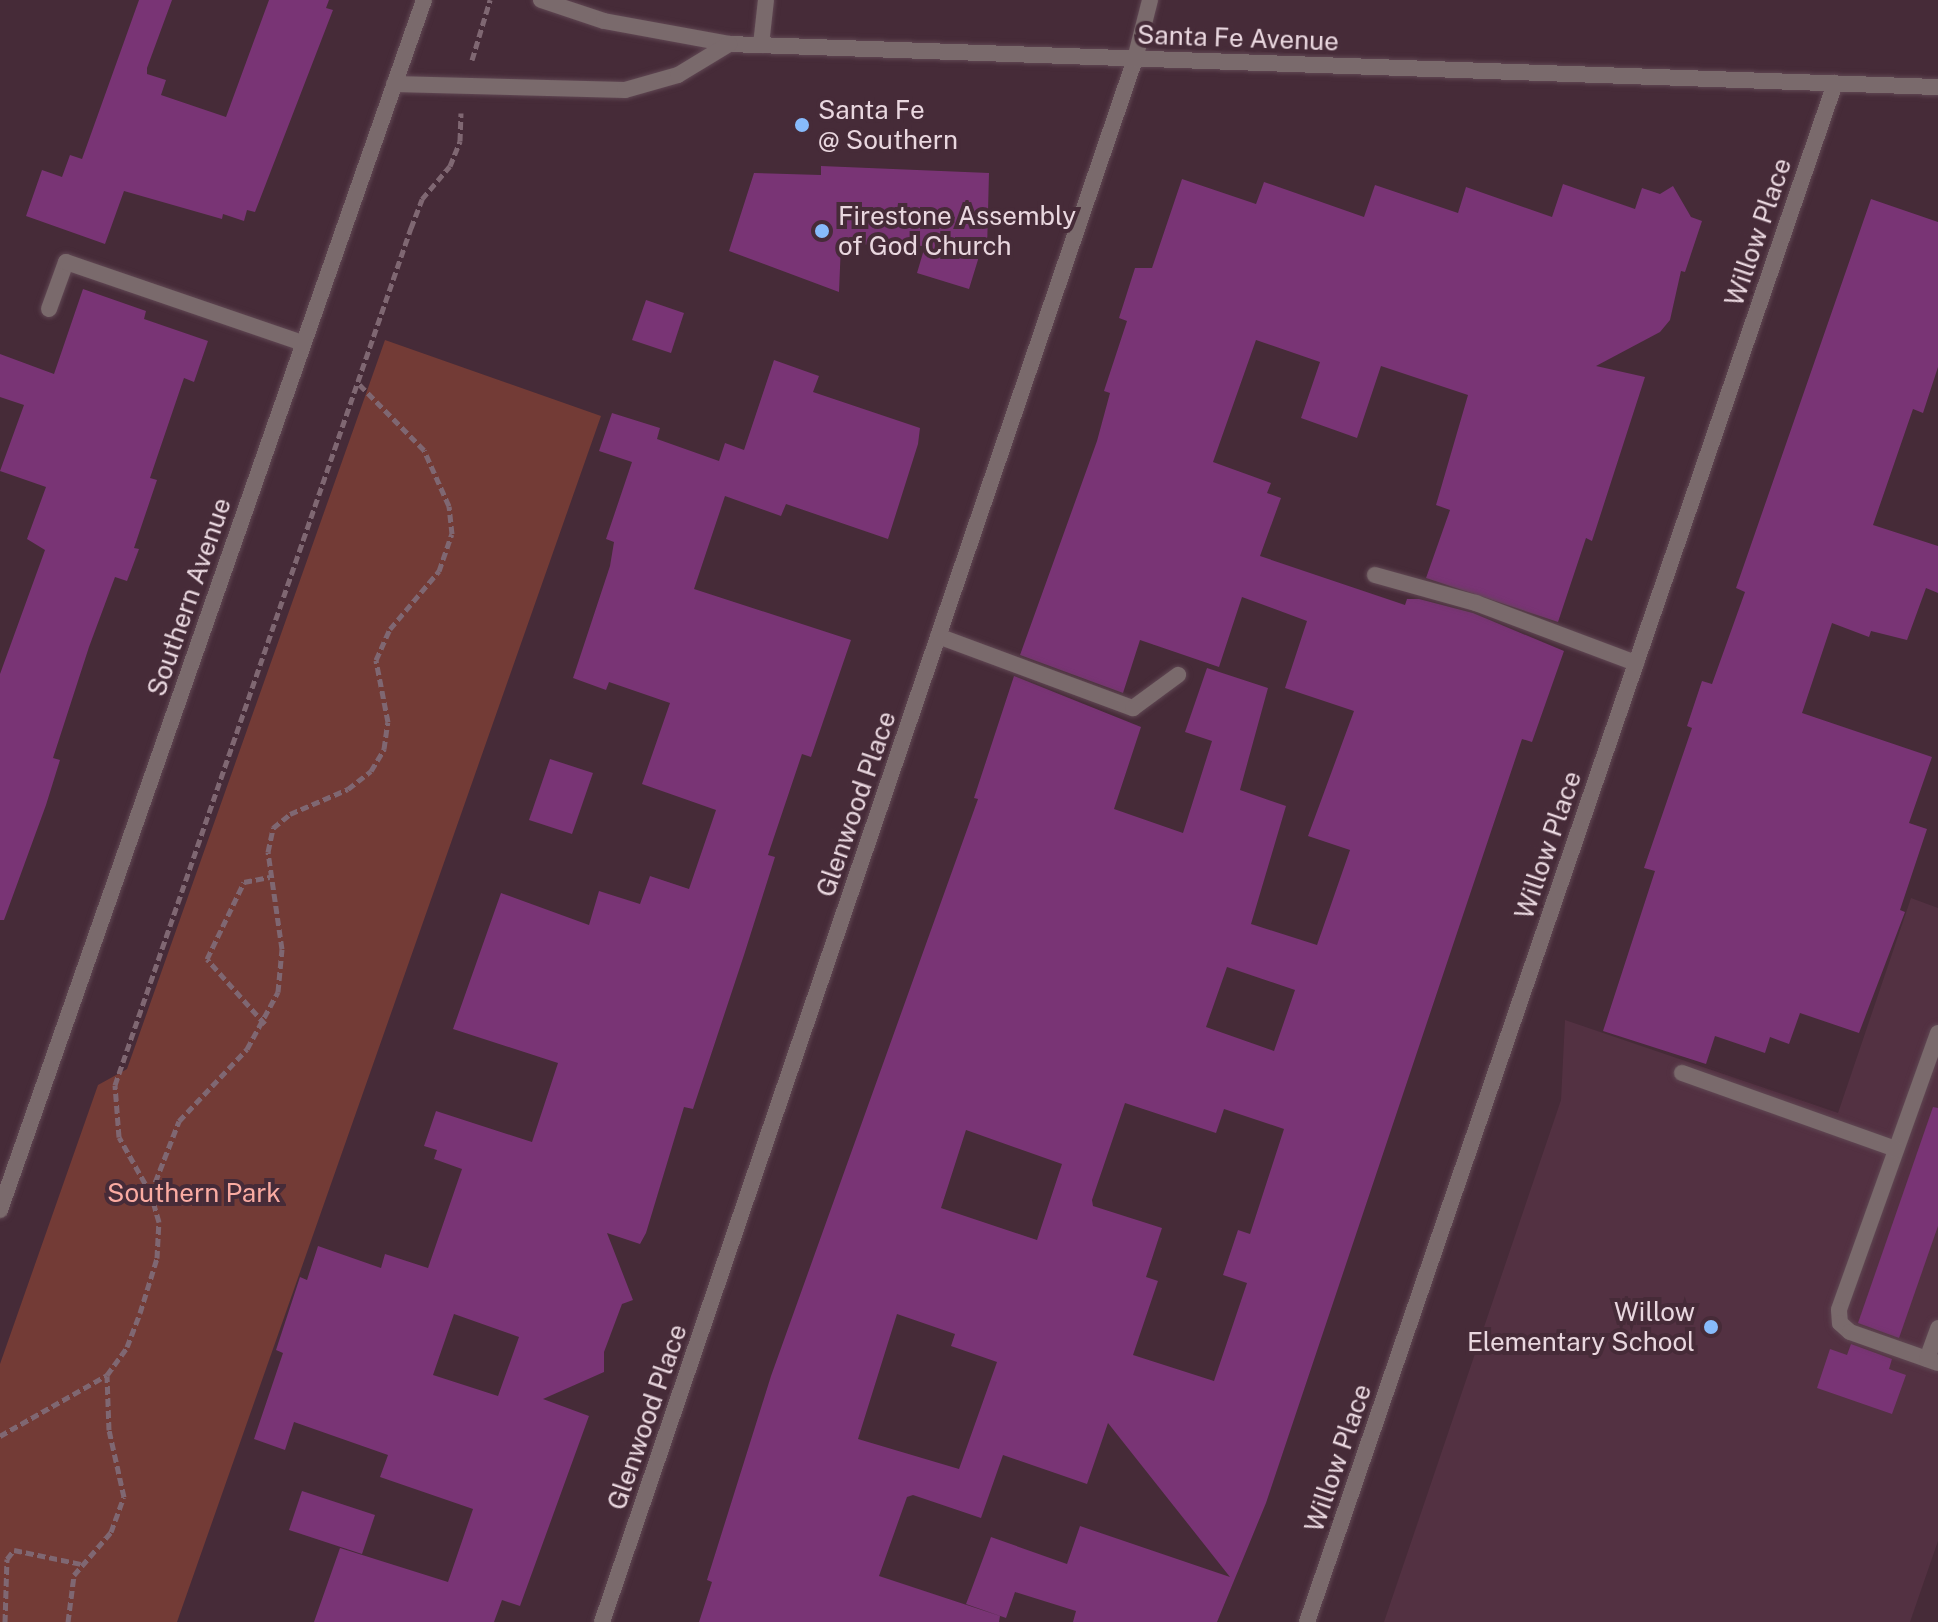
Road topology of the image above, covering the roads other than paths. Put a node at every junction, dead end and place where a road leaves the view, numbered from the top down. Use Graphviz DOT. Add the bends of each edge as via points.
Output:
graph roads {
  1 [pos="424,0"];
  2 [pos="541,0"];
  3 [pos="766,0"];
  4 [pos="1150,0"];
  5 [pos="729,44"];
  6 [pos="761,45"];
  7 [pos="1135,59"];
  8 [pos="1835,83"];
  9 [pos="394,84"];
  10 [pos="1938,87"];
  11 [pos="49,309"];
  12 [pos="303,343"];
  13 [pos="1375,575"];
  14 [pos="938,636"];
  15 [pos="1636,663"];
  16 [pos="1178,675"];
  17 [pos="1938,1033"];
  18 [pos="1682,1073"];
  19 [pos="1896,1149"];
  20 [pos="0,1210"];
  21 [pos="1938,1328"];
  22 [pos="1932,1361"];
  23 [pos="602,1622"];
  24 [pos="1307,1622"];
  1 -- 9 [label="street, Southern Avenue"];
  2 -- 5 [label="street, Santa Fe Avenue" via="617,24"];
  3 -- 6 [label="street"];
  4 -- 7 [label="street, Glenwood Place"];
  5 -- 6 [label="street, Santa Fe Avenue"];
  5 -- 9 [label="street" via="678,75 625,90"];
  6 -- 7 [label="street, Santa Fe Avenue"];
  7 -- 8 [label="street, Santa Fe Avenue"];
  7 -- 14 [label="street, Glenwood Place"];
  8 -- 10 [label="street, Santa Fe Avenue"];
  8 -- 15 [label="street, Willow Place"];
  9 -- 12 [label="street, Southern Avenue"];
  11 -- 12 [label="street" via="66,262"];
  12 -- 20 [label="street, Southern Avenue"];
  13 -- 15 [label="street" via="1476,603"];
  14 -- 16 [label="street" via="1133,708"];
  14 -- 23 [label="street, Glenwood Place"];
  15 -- 24 [label="street, Willow Place"];
  17 -- 19 [label="street"];
  18 -- 19 [label="street"];
  19 -- 22 [label="street" via="1839,1310 1840,1323 1850,1332"];
  21 -- 22 [label="street"];
}
